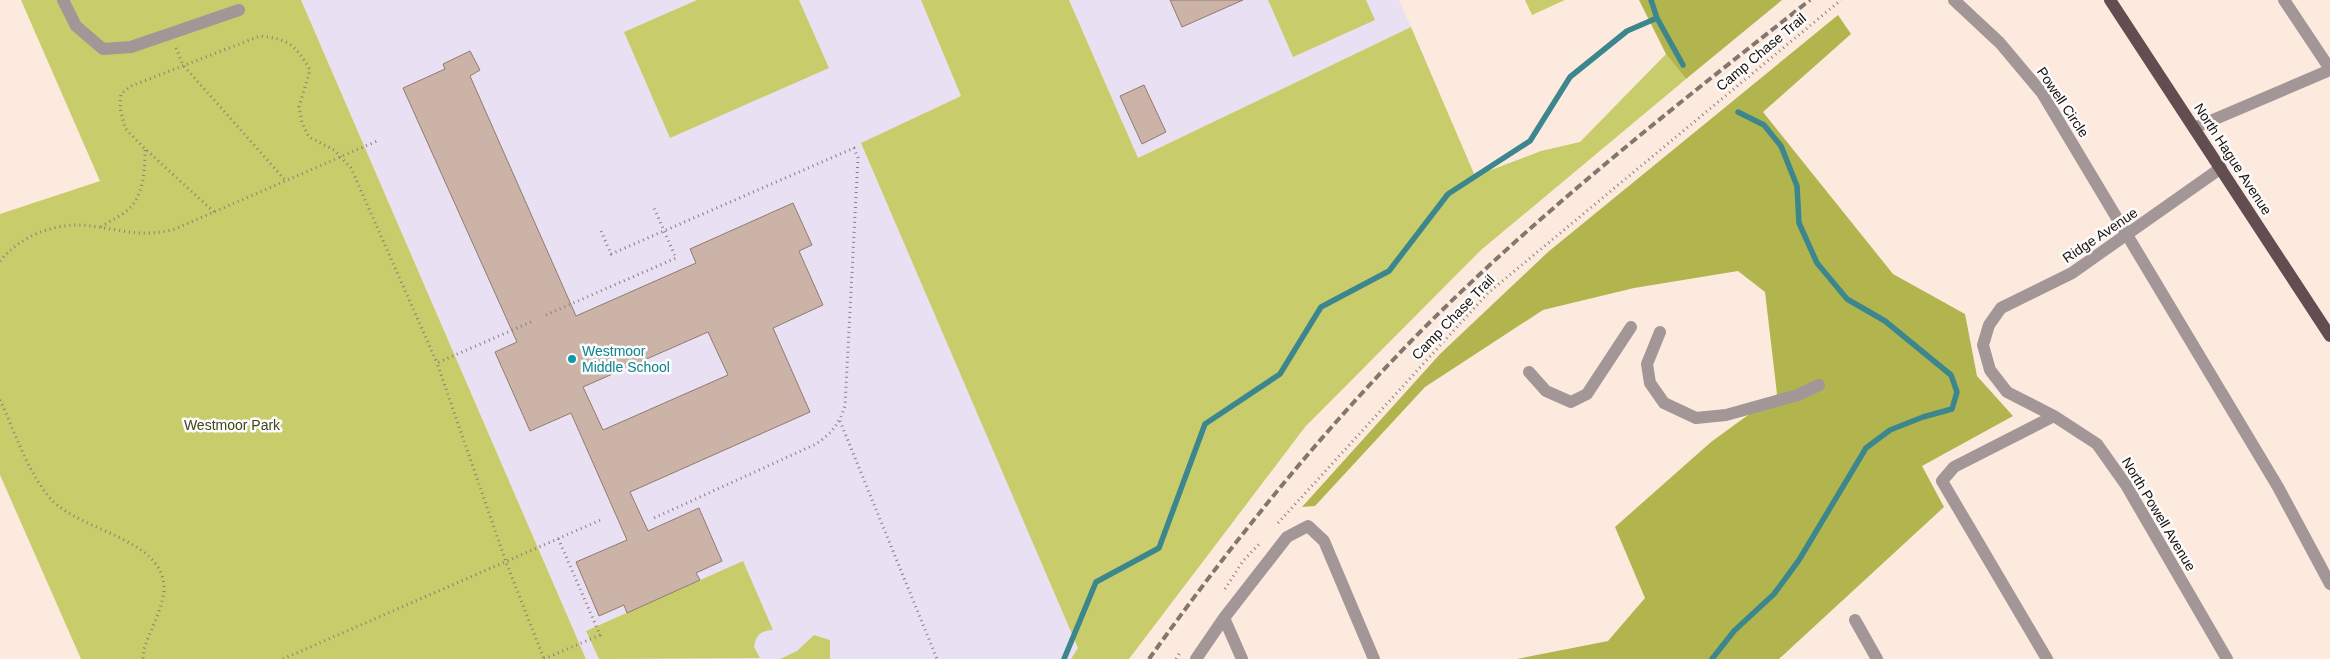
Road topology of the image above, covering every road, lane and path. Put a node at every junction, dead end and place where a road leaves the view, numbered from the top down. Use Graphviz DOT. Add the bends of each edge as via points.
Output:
graph roads {
  1 [pos="64,0"];
  2 [pos="1841,0"];
  3 [pos="1954,0"];
  4 [pos="2110,0"];
  5 [pos="2284,0"];
  6 [pos="239,10"];
  7 [pos="171,34"];
  8 [pos="183,65"];
  9 [pos="2330,70"];
  10 [pos="2194,128"];
  11 [pos="377,141"];
  12 [pos="145,149"];
  13 [pos="340,157"];
  14 [pos="2221,168"];
  15 [pos="286,181"];
  16 [pos="654,208"];
  17 [pos="214,212"];
  18 [pos="101,227"];
  19 [pos="601,231"];
  20 [pos="664,231"];
  21 [pos="2127,235"];
  22 [pos="0,260"];
  23 [pos="546,315"];
  24 [pos="531,322"];
  25 [pos="1630,327"];
  26 [pos="1660,332"];
  27 [pos="2330,336"];
  28 [pos="1983,345"];
  29 [pos="437,363"];
  30 [pos="1529,372"];
  31 [pos="1819,385"];
  32 [pos="0,400"];
  33 [pos="2054,416"];
  34 [pos="840,420"];
  35 [pos="602,518"];
  36 [pos="654,518"];
  37 [pos="1276,525"];
  38 [pos="558,538"];
  39 [pos="1263,540"];
  40 [pos="506,562"];
  41 [pos="2330,584"];
  42 [pos="1223,591"];
  43 [pos="1224,618"];
  44 [pos="1855,620"];
  45 [pos="1186,644"];
  46 [pos="143,659"];
  47 [pos="283,659"];
  48 [pos="544,659"];
  49 [pos="937,659"];
  50 [pos="1176,659"];
  51 [pos="1196,659"];
  52 [pos="1242,659"];
  53 [pos="1374,659"];
  54 [pos="1877,659"];
  55 [pos="2047,659"];
  56 [pos="2227,659"];
  1 -- 7 [label="street" via="76,26 102,49 131,47"];
  2 -- 37 [label="path, Camp Chase Trail" via="1488,293"];
  3 -- 21 [label="street, Powell Circle" via="2000,43 2042,94"];
  4 -- 10 [label="main road, North Hague Avenue"];
  5 -- 9 [label="street"];
  6 -- 7 [label="street"];
  7 -- 8 [label="path"];
  8 -- 12 [label="path" via="131,86 121,94 120,108 125,128"];
  8 -- 13 [label="path" via="260,36 281,38 294,47 310,70 298,108 309,137 334,150"];
  8 -- 15 [label="path"];
  9 -- 10 [label="street"];
  10 -- 14 [label="main road, North Hague Avenue"];
  11 -- 13 [label="path"];
  12 -- 17 [label="path"];
  12 -- 18 [label="path" via="141,186 131,206"];
  13 -- 15 [label="path"];
  13 -- 29 [label="path" via="351,168"];
  14 -- 21 [label="street, Ridge Avenue"];
  14 -- 27 [label="main road, North Hague Avenue"];
  15 -- 17 [label="path"];
  16 -- 20 [label="path"];
  17 -- 18 [label="path" via="155,234 126,233"];
  18 -- 22 [label="path" via="72,225 39,232"];
  19 -- 20 [label="path" via="611,254"];
  20 -- 23 [label="path" via="676,258"];
  20 -- 34 [label="path" via="854,148 858,158 857,187 845,406"];
  21 -- 28 [label="street, Ridge Avenue" via="2072,273 2001,308 1989,325"];
  21 -- 41 [label="street, Powell Circle" via="2278,488"];
  24 -- 29 [label="path"];
  25 -- 30 [label="street" via="1587,394 1571,402 1546,391"];
  26 -- 31 [label="street" via="1648,364 1650,383 1664,403 1696,418 1735,412 1798,395"];
  28 -- 33 [label="street, North Powell Avenue" via="1990,370 2006,392"];
  29 -- 40 [label="path"];
  32 -- 46 [label="path" via="36,479 50,498 68,514 143,550 154,560 161,574 164,592"];
  33 -- 55 [label="street" via="1954,467 1942,481"];
  33 -- 56 [label="street, North Powell Avenue" via="2097,444 2126,485"];
  34 -- 36 [label="path" via="830,435 816,444"];
  34 -- 49 [label="path"];
  35 -- 38 [label="path"];
  38 -- 40 [label="path"];
  38 -- 48 [label="path" via="600,634"];
  39 -- 42 [label="path" via="1243,561"];
  40 -- 47 [label="path"];
  40 -- 48 [label="path"];
  43 -- 51 [label="street"];
  43 -- 52 [label="street"];
  43 -- 53 [label="street" via="1287,537 1308,526 1324,541"];
  44 -- 54 [label="street"];
  45 -- 50 [label="path"];
}
